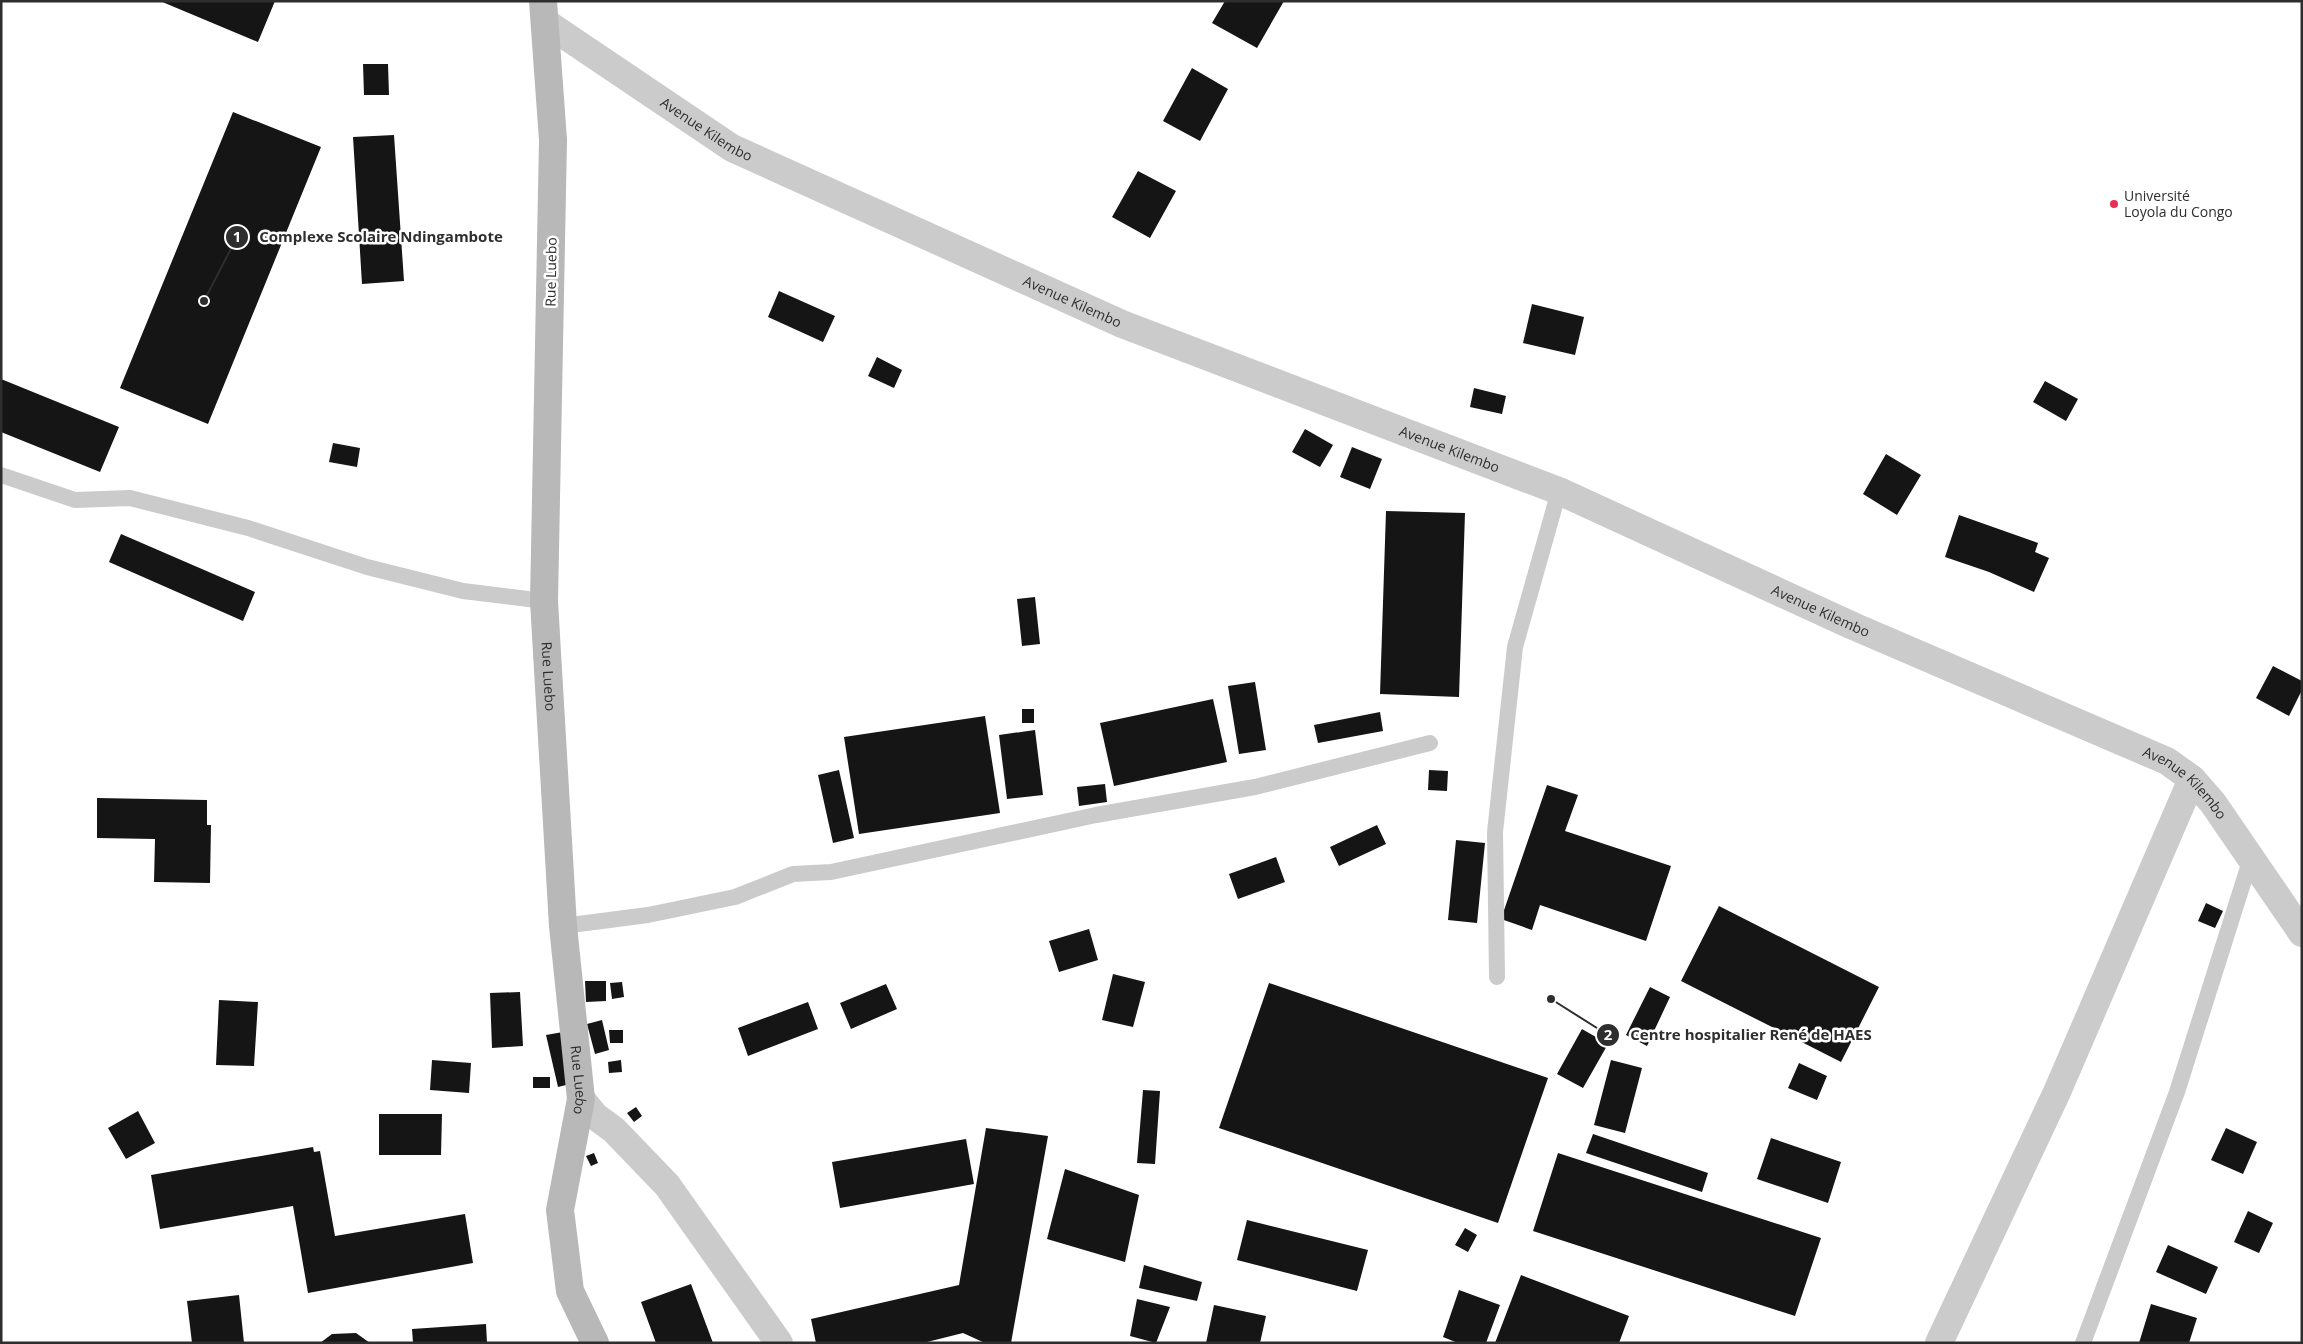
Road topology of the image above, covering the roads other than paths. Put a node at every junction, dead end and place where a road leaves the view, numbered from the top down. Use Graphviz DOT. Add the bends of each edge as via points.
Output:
graph roads {
  1 [pos="544,11"];
  2 [pos="1,475"];
  3 [pos="1559,490"];
  4 [pos="544,601"];
  5 [pos="1430,743"];
  6 [pos="2192,779"];
  7 [pos="2251,858"];
  8 [pos="563,926"];
  9 [pos="2302,932"];
  10 [pos="1497,977"];
  11 [pos="581,1099"];
  12 [pos="595,1343"];
  13 [pos="779,1343"];
  14 [pos="1939,1343"];
  15 [pos="2083,1343"];
  1 -- 3 [label="street, Avenue Kilembo" via="732,148 1122,324"];
  1 -- 4 [label="street, Rue Luebo" via="553,140"];
  2 -- 4 [label="lane" via="75,500 130,498 238,526 358,565 463,592"];
  3 -- 6 [label="street, Avenue Kilembo" via="1853,626 2167,760"];
  3 -- 10 [label="lane" via="1515,647 1495,832"];
  4 -- 8 [label="street, Rue Luebo"];
  5 -- 8 [label="lane" via="1255,787 1096,815 840,871 793,874 735,897 648,915"];
  6 -- 7 [label="street, Avenue Kilembo"];
  6 -- 14 [label="street" via="2057,1092"];
  7 -- 9 [label="street, Avenue Kilembo"];
  7 -- 15 [label="lane" via="2177,1092"];
  8 -- 11 [label="street, Rue Luebo"];
  11 -- 12 [label="street, Rue Luebo" via="560,1210 570,1292"];
  11 -- 13 [label="street" via="668,1185"];
}
